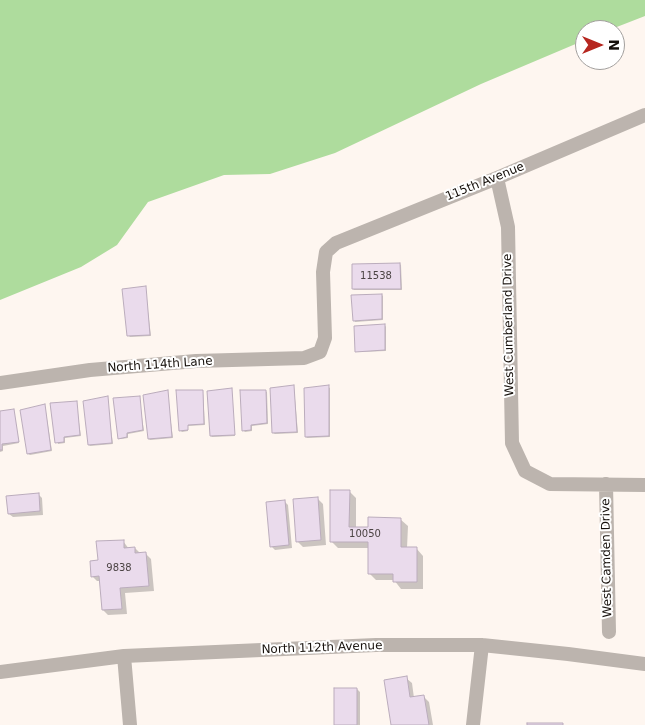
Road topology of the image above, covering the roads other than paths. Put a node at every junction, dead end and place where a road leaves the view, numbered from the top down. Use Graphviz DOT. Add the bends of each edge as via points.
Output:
graph roads {
  1 [pos="645,115"];
  2 [pos="497,178"];
  3 [pos="320,352"];
  4 [pos="0,383"];
  5 [pos="606,484"];
  6 [pos="645,485"];
  7 [pos="609,632"];
  8 [pos="482,645"];
  9 [pos="124,656"];
  10 [pos="645,664"];
  11 [pos="0,672"];
  12 [pos="130,725"];
  13 [pos="473,725"];
  1 -- 2 [label="street, 115th Avenue"];
  2 -- 3 [label="street, 115th Avenue" via="336,243 326,252 323,272 325,338"];
  2 -- 5 [label="street, West Cumberland Drive" via="508,228 512,443 525,471 550,484"];
  3 -- 4 [label="street, North 114th Lane" via="304,358 196,361 90,370"];
  5 -- 6 [label="street"];
  5 -- 7 [label="street, West Camden Drive"];
  8 -- 9 [label="street, North 112th Avenue" via="376,645"];
  8 -- 10 [label="street, North 112th Avenue"];
  8 -- 13 [label="street"];
  9 -- 11 [label="street, North 112th Avenue"];
  9 -- 12 [label="street"];
}
